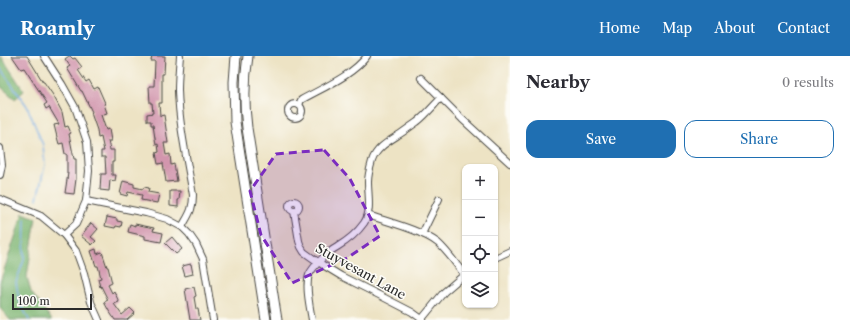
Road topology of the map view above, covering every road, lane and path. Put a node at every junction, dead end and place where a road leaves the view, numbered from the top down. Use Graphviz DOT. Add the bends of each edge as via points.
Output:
graph roads {
  1 [pos="44,56"];
  2 [pos="180,56"];
  3 [pos="236,56"];
  4 [pos="248,56"];
  5 [pos="255,56"];
  6 [pos="367,56"];
  7 [pos="246,72"];
  8 [pos="420,78"];
  9 [pos="441,98"];
  10 [pos="299,105"];
  11 [pos="0,148"];
  12 [pos="510,163"];
  13 [pos="0,175"];
  14 [pos="0,199"];
  15 [pos="439,199"];
  16 [pos="86,201"];
  17 [pos="294,211"];
  18 [pos="368,215"];
  19 [pos="182,227"];
  20 [pos="422,234"];
  21 [pos="64,235"];
  22 [pos="510,251"];
  23 [pos="498,257"];
  24 [pos="318,262"];
  25 [pos="463,272"];
  26 [pos="462,277"];
  27 [pos="99,320"];
  28 [pos="213,320"];
  29 [pos="266,320"];
  30 [pos="277,320"];
  31 [pos="312,320"];
  32 [pos="422,320"];
  1 -- 16 [label="street" via="75,107 87,142 89,171"];
  2 -- 19 [label="street" via="178,98 193,195 191,212"];
  3 -- 29 [label="highway" via="235,122"];
  4 -- 7 [label="highway"];
  5 -- 7 [label="highway"];
  6 -- 10 [label="street" via="348,74 301,100"];
  7 -- 30 [label="highway" via="247,128"];
  8 -- 9 [label="street"];
  9 -- 12 [label="street"];
  9 -- 18 [label="street" via="419,120 386,142 373,159 369,170"];
  11 -- 13 [label="street"];
  14 -- 21 [label="street" via="41,216"];
  15 -- 20 [label="street"];
  16 -- 19 [label="street" via="153,215"];
  16 -- 21 [label="street" via="76,224"];
  17 -- 24 [label="street, Stuyvesant Lane" via="301,247"];
  18 -- 20 [label="street"];
  18 -- 24 [label="street" via="352,236"];
  19 -- 28 [label="street" via="196,244 203,259"];
  20 -- 25 [label="street" via="438,244"];
  21 -- 27 [label="street" via="76,251"];
  22 -- 23 [label="street"];
  24 -- 31 [label="street" via="309,275 308,291"];
  24 -- 32 [label="street, Stuyvesant Lane" via="412,312"];
  26 -- 32 [label="street" via="444,292"];
}
